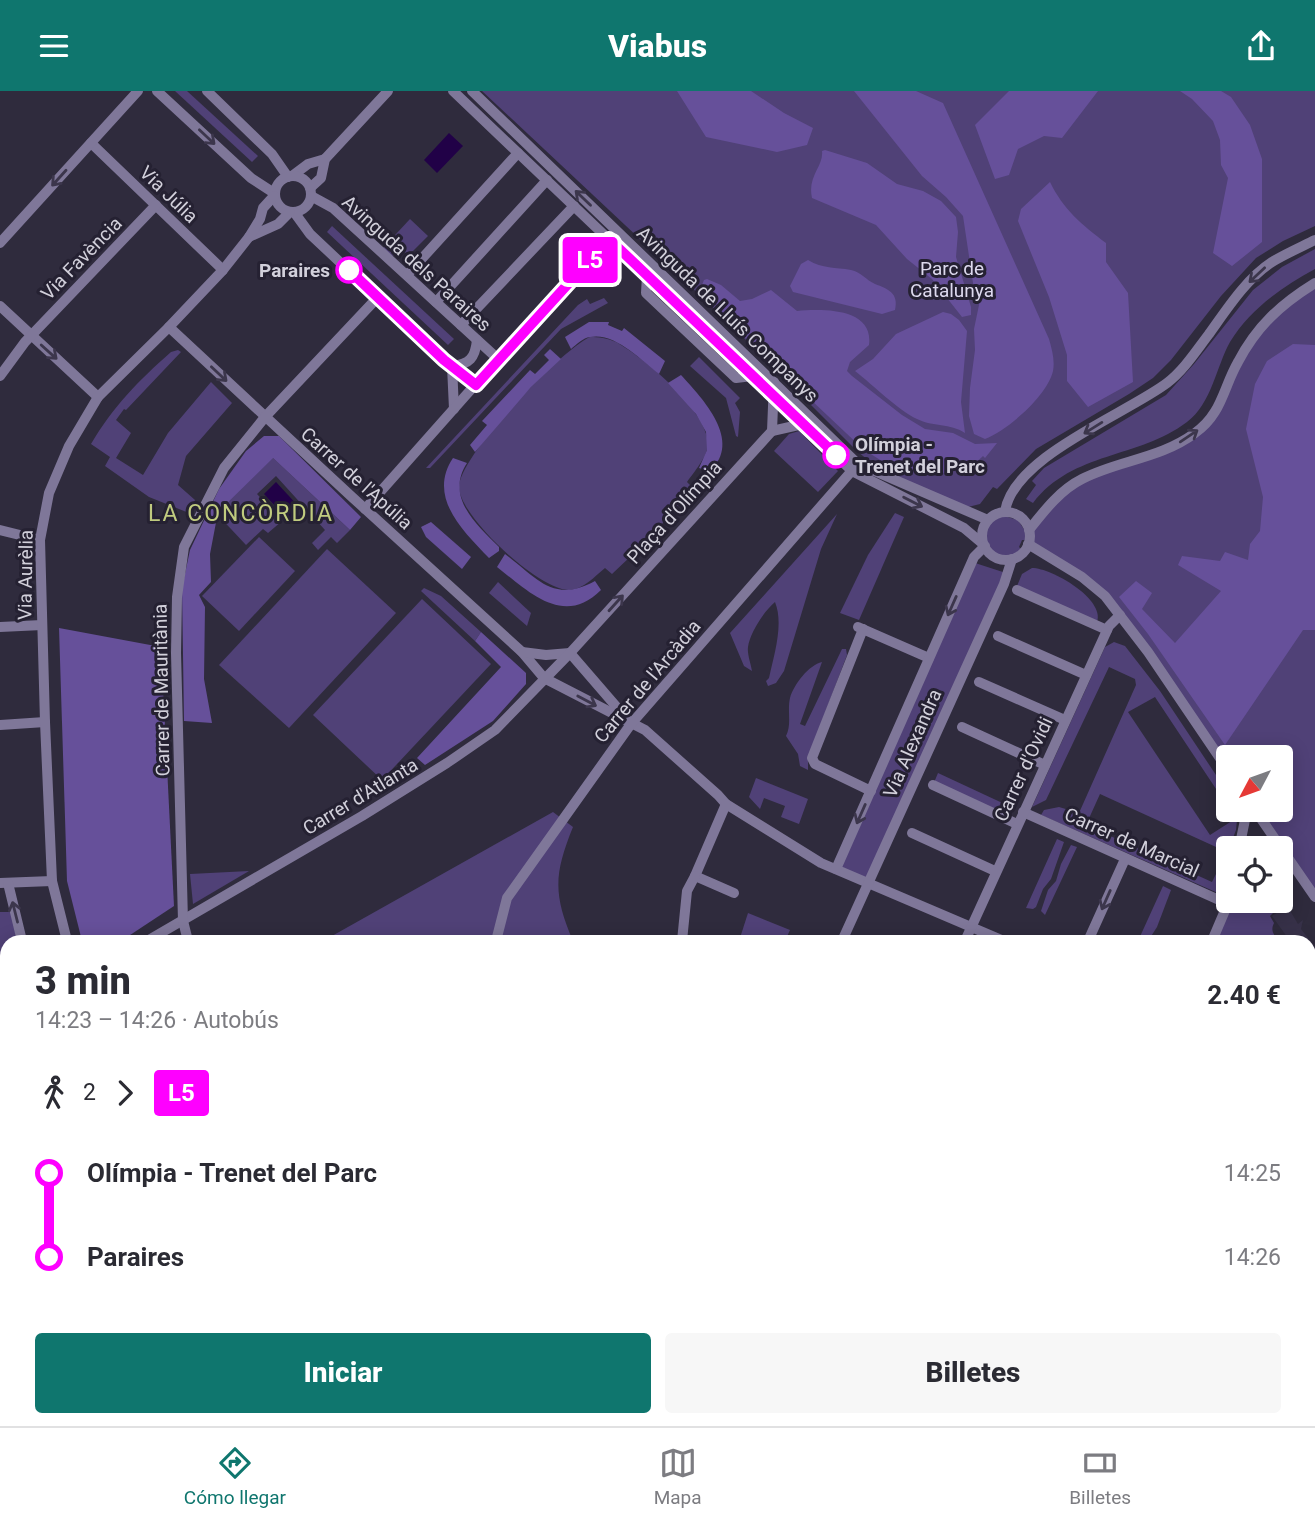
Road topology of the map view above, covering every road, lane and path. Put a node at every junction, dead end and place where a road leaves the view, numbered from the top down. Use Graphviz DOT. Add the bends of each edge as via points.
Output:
graph roads {
  1 [pos="138,91"];
  2 [pos="157,91"];
  3 [pos="207,91"];
  4 [pos="388,91"];
  5 [pos="453,91"];
  6 [pos="472,91"];
  7 [pos="90,143"];
  8 [pos="517,153"];
  9 [pos="326,159"];
  10 [pos="290,177"];
  11 [pos="547,180"];
  12 [pos="310,192"];
  13 [pos="274,194"];
  14 [pos="156,205"];
  15 [pos="574,206"];
  16 [pos="292,212"];
  17 [pos="248,237"];
  18 [pos="609,239"];
  19 [pos="1315,240"];
  20 [pos="0,243"];
  21 [pos="632,245"];
  22 [pos="223,270"];
  23 [pos="407,275"];
  24 [pos="1315,283"];
  25 [pos="378,297"];
  26 [pos="436,302"];
  27 [pos="0,306"];
  28 [pos="460,324"];
  29 [pos="169,327"];
  30 [pos="31,336"];
  31 [pos="477,340"];
  32 [pos="498,359"];
  33 [pos="452,366"];
  34 [pos="0,376"];
  35 [pos="774,383"];
  36 [pos="476,385"];
  37 [pos="774,396"];
  38 [pos="98,397"];
  39 [pos="454,409"];
  40 [pos="265,417"];
  41 [pos="803,424"];
  42 [pos="772,431"];
  43 [pos="855,467"];
  44 [pos="365,509"];
  45 [pos="1005,512"];
  46 [pos="988,520"];
  47 [pos="0,530"];
  48 [pos="1028,530"];
  49 [pos="40,540"];
  50 [pos="1028,544"];
  51 [pos="984,545"];
  52 [pos="1012,559"];
  53 [pos="1017,590"];
  54 [pos="1121,615"];
  55 [pos="42,625"];
  56 [pos="0,627"];
  57 [pos="1107,630"];
  58 [pos="998,636"];
  59 [pos="522,652"];
  60 [pos="570,653"];
  61 [pos="929,658"];
  62 [pos="1086,675"];
  63 [pos="544,678"];
  64 [pos="979,682"];
  65 [pos="1065,720"];
  66 [pos="45,722"];
  67 [pos="631,724"];
  68 [pos="0,725"];
  69 [pos="962,727"];
  70 [pos="1216,753"];
  71 [pos="1045,765"];
  72 [pos="933,785"];
  73 [pos="871,791"];
  74 [pos="726,804"];
  75 [pos="1023,812"];
  76 [pos="1264,823"];
  77 [pos="1017,824"];
  78 [pos="912,833"];
  79 [pos="1125,859"];
  80 [pos="836,869"];
  81 [pos="995,871"];
  82 [pos="695,876"];
  83 [pos="52,881"];
  84 [pos="4,883"];
  85 [pos="868,883"];
  86 [pos="734,893"];
  87 [pos="1315,897"];
  88 [pos="1216,898"];
  89 [pos="1224,913"];
  90 [pos="183,921"];
  91 [pos="972,927"];
  92 [pos="20,935"];
  93 [pos="66,935"];
  94 [pos="158,935"];
  95 [pos="186,935"];
  96 [pos="498,935"];
  97 [pos="683,935"];
  98 [pos="845,935"];
  99 [pos="968,935"];
  100 [pos="990,935"];
  101 [pos="1091,935"];
  102 [pos="1215,935"];
  1 -- 7 [label="street"];
  2 -- 13 [label="street, one-way"];
  3 -- 10 [label="street"];
  4 -- 9 [label="street"];
  5 -- 8 [label="street, Avinguda de Lluís Companys"];
  21 -- 6 [label="street, Avinguda de Lluís Companys, one-way"];
  7 -- 14 [label="street, Via Júlia"];
  7 -- 20 [label="street, one-way"];
  8 -- 11 [label="street, Avinguda de Lluís Companys"];
  8 -- 23 [label="street"];
  9 -- 10 [label="street" via="308,164"];
  9 -- 12 [label="street" via="321,178"];
  10 -- 12 [label="street" via="299,177"];
  10 -- 13 [label="street" via="279,183"];
  11 -- 15 [label="street, Avinguda de Lluís Companys"];
  11 -- 26 [label="street"];
  12 -- 16 [label="street" via="304,209"];
  12 -- 23 [label="street, Avinguda dels Paraires"];
  13 -- 16 [label="street" via="283,209"];
  13 -- 17 [label="street, Via Aurèlia"];
  14 -- 22 [label="street, Via Júlia"];
  14 -- 30 [label="street, Via Favència"];
  15 -- 18 [label="street, Avinguda de Lluís Companys"];
  15 -- 28 [label="street"];
  16 -- 17 [label="street, Via Aurèlia" via="278,224"];
  16 -- 25 [label="street"];
  17 -- 22 [label="street, Via Aurèlia"];
  18 -- 21 [label="street"];
  18 -- 32 [label="street"];
  18 -- 37 [label="street, Avinguda de Lluís Companys"];
  19 -- 45 [label="street, one-way" via="1270,263 1246,286 1168,383 1021,477"];
  21 -- 35 [label="street, Avinguda de Lluís Companys"];
  22 -- 29 [label="street, Via Aurèlia"];
  23 -- 26 [label="street, Avinguda dels Paraires"];
  48 -- 24 [label="street, one-way" via="1053,500 1080,480 1164,452 1196,432 1218,409 1257,329"];
  25 -- 33 [label="street"];
  25 -- 40 [label="street, Carrer de Mauritània"];
  26 -- 28 [label="street, Avinguda dels Paraires"];
  27 -- 30 [label="street"];
  28 -- 31 [label="street, Avinguda dels Paraires"];
  29 -- 38 [label="street, Via Aurèlia"];
  29 -- 40 [label="street, Carrer de l'Apúlia, one-way"];
  30 -- 34 [label="street, Via Favència"];
  30 -- 38 [label="street, one-way"];
  31 -- 32 [label="street, Avinguda dels Paraires"];
  31 -- 33 [label="street" via="475,356 466,364"];
  32 -- 36 [label="street"];
  33 -- 36 [label="street"];
  33 -- 39 [label="street"];
  35 -- 37 [label="street"];
  35 -- 43 [label="street, Avinguda de Lluís Companys"];
  36 -- 39 [label="street"];
  37 -- 41 [label="street, Avinguda de Lluís Companys"];
  37 -- 42 [label="street"];
  38 -- 49 [label="street, Via Aurèlia" via="69,446 49,493"];
  39 -- 44 [label="street"];
  40 -- 44 [label="street, Carrer de l'Apúlia"];
  40 -- 90 [label="street, Carrer de Mauritània" via="224,468 184,547 176,653"];
  41 -- 42 [label="street"];
  41 -- 43 [label="street, Avinguda de Lluís Companys"];
  60 -- 42 [label="street, Plaça d'Olímpia, one-way"];
  43 -- 46 [label="street, Avinguda de Lluís Companys"];
  43 -- 51 [label="street, Avinguda de Lluís Companys, one-way" via="964,527"];
  43 -- 67 [label="street, Carrer de l'Arcàdia"];
  44 -- 59 [label="street, Carrer de l'Apúlia"];
  45 -- 46 [label="street"];
  45 -- 48 [label="street" via="1020,517"];
  46 -- 51 [label="street" via="982,532"];
  47 -- 49 [label="street"];
  48 -- 50 [label="street"];
  49 -- 55 [label="street, Via Aurèlia"];
  50 -- 52 [label="street"];
  50 -- 54 [label="street" via="1083,577"];
  51 -- 52 [label="street" via="998,559"];
  51 -- 61 [label="street, Via Alexandra, one-way" via="974,557"];
  52 -- 85 [label="street, Via Alexandra"];
  53 -- 57 [label="street"];
  54 -- 57 [label="street, Carrer d'Ovidi"];
  54 -- 70 [label="street"];
  55 -- 56 [label="street"];
  55 -- 66 [label="street, Via Aurèlia"];
  57 -- 62 [label="street, Carrer d'Ovidi"];
  58 -- 62 [label="street"];
  59 -- 60 [label="street"];
  59 -- 63 [label="street, Carrer de l'Apúlia"];
  60 -- 63 [label="street, Carrer d'Atlanta"];
  60 -- 67 [label="street"];
  61 -- 73 [label="street, Via Alexandra"];
  61 -- 73 [label="street" via="860,628 812,758 815,764"];
  62 -- 65 [label="street, Carrer d'Ovidi"];
  63 -- 67 [label="street, one-way"];
  63 -- 90 [label="street, Carrer d'Atlanta" via="495,730 447,763"];
  64 -- 65 [label="street"];
  65 -- 71 [label="street, Carrer d'Ovidi"];
  66 -- 68 [label="street"];
  66 -- 83 [label="street, Via Aurèlia"];
  67 -- 74 [label="street" via="645,730"];
  67 -- 96 [label="street, Carrer de l'Arcàdia" via="507,898"];
  69 -- 71 [label="street"];
  71 -- 75 [label="street, Carrer d'Ovidi"];
  72 -- 77 [label="street"];
  73 -- 80 [label="street, Via Alexandra, one-way"];
  74 -- 80 [label="street"];
  74 -- 82 [label="street"];
  75 -- 77 [label="street, Carrer d'Ovidi"];
  75 -- 79 [label="street, Carrer de Marcial"];
  76 -- 87 [label="street"];
  77 -- 81 [label="street, Carrer d'Ovidi"];
  78 -- 81 [label="street"];
  79 -- 88 [label="street, Carrer de Marcial"];
  79 -- 101 [label="street, one-way"];
  80 -- 85 [label="street"];
  81 -- 91 [label="street, Carrer d'Ovidi"];
  82 -- 86 [label="street"];
  82 -- 97 [label="street" via="687,891"];
  83 -- 84 [label="street"];
  83 -- 93 [label="street, Via Aurèlia"];
  92 -- 84 [label="street, one-way"];
  85 -- 91 [label="street"];
  85 -- 98 [label="street, Via Alexandra"];
  89 -- 102 [label="street"];
  90 -- 94 [label="street, Carrer d'Atlanta"];
  90 -- 95 [label="street, Carrer de Mauritània"];
  91 -- 99 [label="street, Carrer d'Ovidi"];
  91 -- 100 [label="street"];
}
